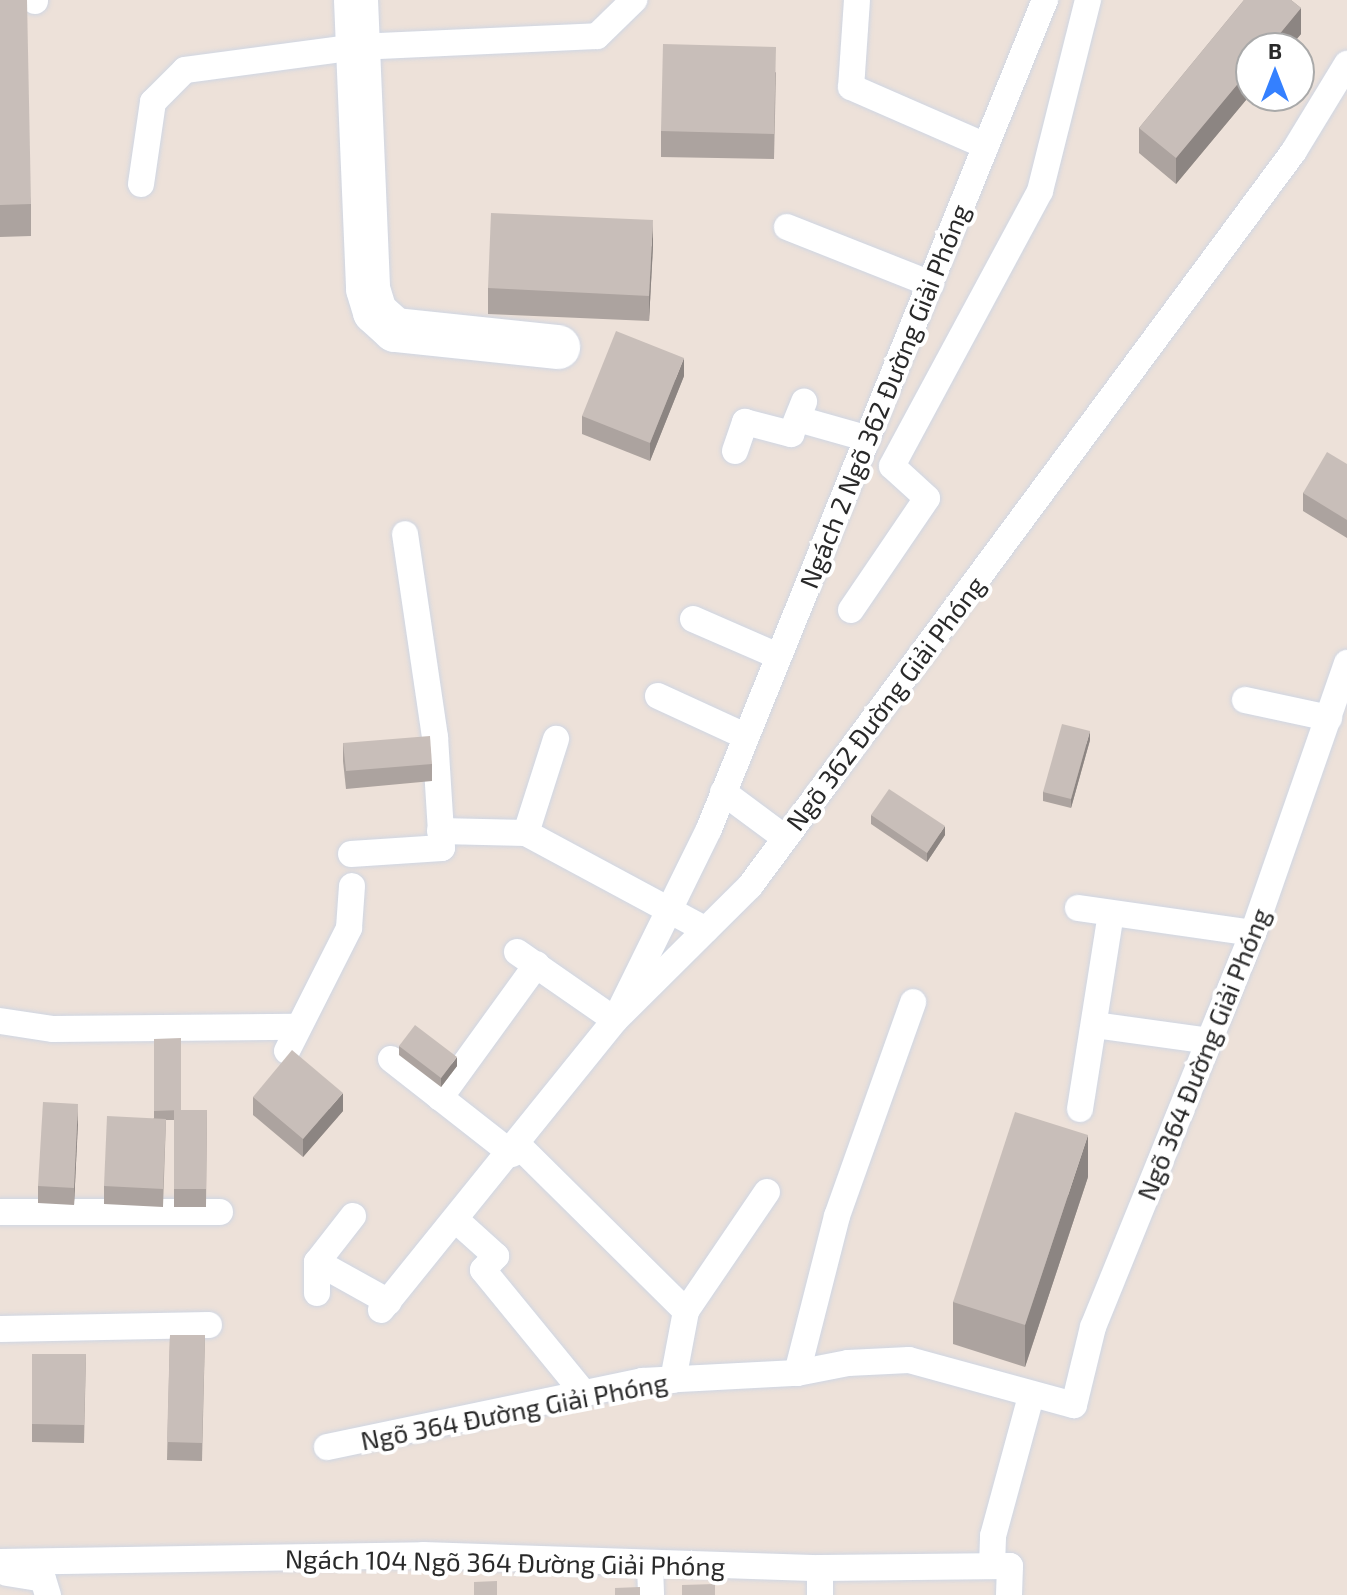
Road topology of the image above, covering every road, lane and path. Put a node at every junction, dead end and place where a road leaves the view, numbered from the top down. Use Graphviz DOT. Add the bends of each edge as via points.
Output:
graph roads {
  1 [pos="356,0"];
  2 [pos="634,0"];
  3 [pos="857,0"];
  4 [pos="1045,0"];
  5 [pos="1088,0"];
  6 [pos="357,47"];
  7 [pos="1347,64"];
  8 [pos="986,146"];
  9 [pos="141,184"];
  10 [pos="787,227"];
  11 [pos="931,284"];
  12 [pos="558,347"];
  13 [pos="865,438"];
  14 [pos="735,451"];
  15 [pos="405,534"];
  16 [pos="851,610"];
  17 [pos="693,619"];
  18 [pos="778,656"];
  19 [pos="1347,663"];
  20 [pos="658,696"];
  21 [pos="1245,700"];
  22 [pos="1329,718"];
  23 [pos="745,736"];
  24 [pos="556,739"];
  25 [pos="723,792"];
  26 [pos="440,831"];
  27 [pos="526,833"];
  28 [pos="785,838"];
  29 [pos="351,854"];
  30 [pos="352,886"];
  31 [pos="670,905"];
  32 [pos="1078,908"];
  33 [pos="1111,914"];
  34 [pos="706,930"];
  35 [pos="1253,933"];
  36 [pos="913,1002"];
  37 [pos="615,1020"];
  38 [pos="0,1021"];
  39 [pos="1094,1025"];
  40 [pos="1209,1041"];
  41 [pos="391,1059"];
  42 [pos="440,1098"];
  43 [pos="1080,1109"];
  44 [pos="516,1150"];
  45 [pos="767,1192"];
  46 [pos="0,1212"];
  47 [pos="220,1212"];
  48 [pos="353,1216"];
  49 [pos="456,1220"];
  50 [pos="317,1262"];
  51 [pos="317,1293"];
  52 [pos="686,1311"];
  53 [pos="209,1325"];
  54 [pos="0,1329"];
  55 [pos="797,1373"];
  56 [pos="673,1380"];
  57 [pos="583,1392"];
  58 [pos="1031,1396"];
  59 [pos="327,1447"];
  60 [pos="0,1562"];
  61 [pos="650,1565"];
  62 [pos="1001,1566"];
  63 [pos="820,1568"];
  64 [pos="0,1571"];
  65 [pos="48,1595"];
  66 [pos="651,1595"];
  67 [pos="820,1595"];
  68 [pos="1009,1595"];
  1 -- 6 [label="street"];
  2 -- 6 [label="lane" via="597,36"];
  3 -- 8 [label="lane" via="851,87"];
  4 -- 8 [label="lane, Ngách 2 Ngõ 362 Đường Giải Phóng"];
  5 -- 16 [label="lane" via="1040,191 892,466 927,498"];
  6 -- 9 [label="lane" via="185,70 153,102"];
  6 -- 12 [label="street" via="368,289 375,312 395,330"];
  7 -- 28 [label="lane, Ngõ 362 Đường Giải Phóng" via="1294,151"];
  8 -- 11 [label="lane, Ngách 2 Ngõ 362 Đường Giải Phóng"];
  10 -- 11 [label="lane"];
  11 -- 13 [label="lane, Ngách 2 Ngõ 362 Đường Giải Phóng"];
  13 -- 14 [label="lane" via="801,410 791,434 745,422"];
  13 -- 18 [label="lane, Ngách 2 Ngõ 362 Đường Giải Phóng"];
  15 -- 26 [label="lane" via="435,737"];
  17 -- 18 [label="lane"];
  18 -- 23 [label="lane, Ngách 2 Ngõ 362 Đường Giải Phóng"];
  19 -- 22 [label="lane, Ngõ 364 Đường Giải Phóng"];
  20 -- 23 [label="lane"];
  21 -- 22 [label="lane"];
  22 -- 35 [label="lane, Ngõ 364 Đường Giải Phóng"];
  23 -- 25 [label="lane, Ngách 2 Ngõ 362 Đường Giải Phóng"];
  24 -- 27 [label="lane"];
  25 -- 28 [label="lane"];
  25 -- 31 [label="lane, Ngách 2 Ngõ 362 Đường Giải Phóng"];
  26 -- 27 [label="lane"];
  26 -- 29 [label="lane" via="442,848"];
  27 -- 31 [label="lane"];
  28 -- 34 [label="lane, Ngõ 362 Đường Giải Phóng"];
  30 -- 38 [label="lane" via="349,928 292,1039 53,1029"];
  31 -- 34 [label="lane"];
  31 -- 37 [label="lane, Ngách 2 Ngõ 362 Đường Giải Phóng"];
  32 -- 33 [label="lane"];
  33 -- 35 [label="lane"];
  33 -- 39 [label="lane"];
  34 -- 37 [label="lane, Ngõ 362 Đường Giải Phóng"];
  35 -- 40 [label="lane, Ngõ 364 Đường Giải Phóng"];
  36 -- 55 [label="lane" via="837,1216"];
  37 -- 42 [label="lane" via="527,958"];
  37 -- 44 [label="lane, Ngõ 362 Đường Giải Phóng"];
  39 -- 40 [label="lane"];
  39 -- 43 [label="lane"];
  40 -- 58 [label="lane, Ngõ 364 Đường Giải Phóng" via="1093,1327 1074,1405"];
  41 -- 42 [label="lane"];
  42 -- 44 [label="lane"];
  44 -- 49 [label="lane, Ngõ 362 Đường Giải Phóng"];
  44 -- 52 [label="lane"];
  45 -- 52 [label="lane"];
  46 -- 47 [label="lane"];
  48 -- 50 [label="lane"];
  49 -- 50 [label="lane, Ngõ 362 Đường Giải Phóng" via="385,1306"];
  49 -- 57 [label="lane" via="496,1256 483,1270"];
  50 -- 51 [label="lane"];
  52 -- 56 [label="lane"];
  53 -- 54 [label="lane"];
  55 -- 56 [label="lane, Ngõ 364 Đường Giải Phóng"];
  55 -- 58 [label="lane, Ngõ 364 Đường Giải Phóng" via="909,1360"];
  56 -- 57 [label="lane, Ngõ 364 Đường Giải Phóng"];
  57 -- 59 [label="lane, Ngõ 364 Đường Giải Phóng"];
  58 -- 62 [label="lane" via="993,1536"];
  60 -- 61 [label="lane, Ngách 104 Ngõ 364 Đường Giải Phóng" via="423,1555"];
  61 -- 63 [label="lane, Ngách 104 Ngõ 364 Đường Giải Phóng"];
  61 -- 66 [label="lane"];
  62 -- 63 [label="lane, Ngách 104 Ngõ 364 Đường Giải Phóng"];
  62 -- 68 [label="lane"];
  63 -- 67 [label="lane"];
  64 -- 65 [label="lane" via="43,1579"];
}
